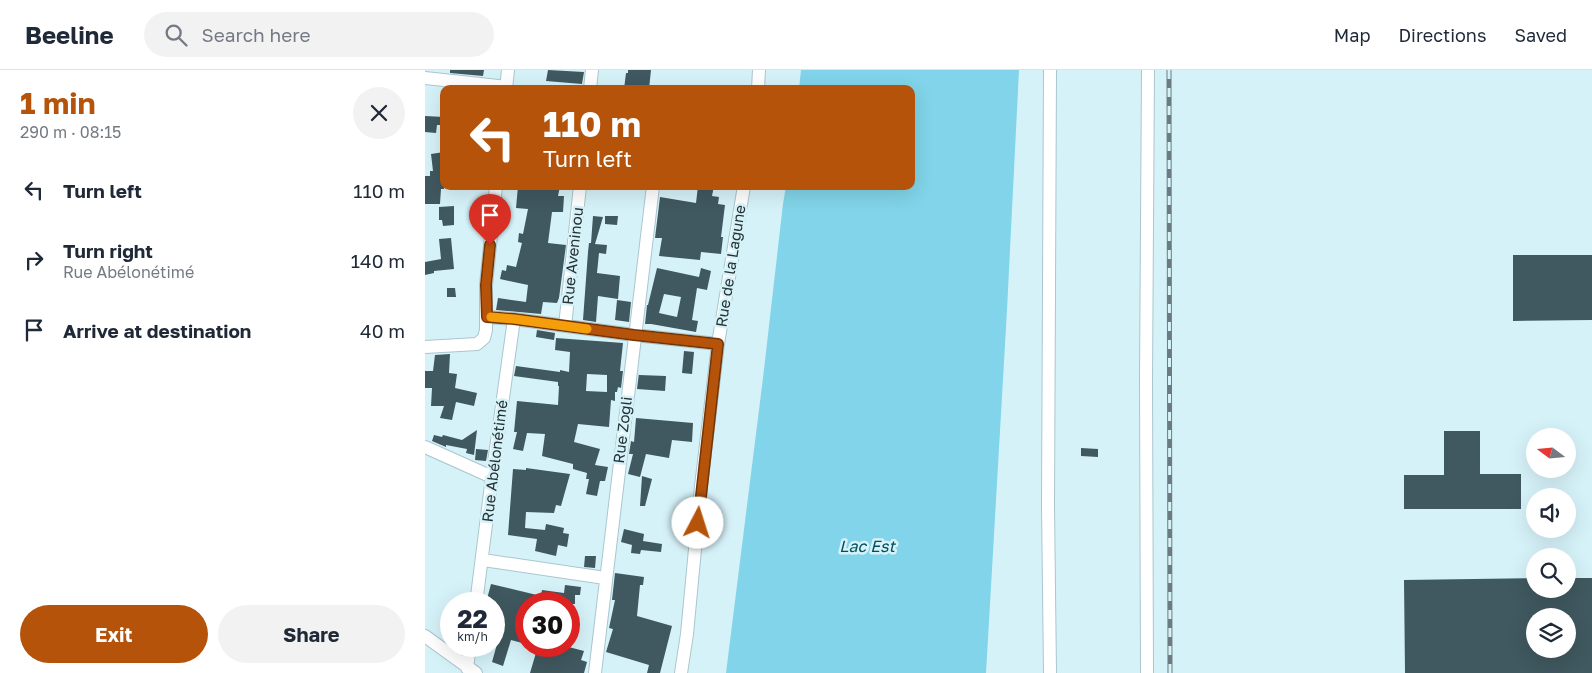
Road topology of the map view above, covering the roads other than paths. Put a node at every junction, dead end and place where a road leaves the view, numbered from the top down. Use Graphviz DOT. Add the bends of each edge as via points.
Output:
graph roads {
  1 [pos="508,70"];
  2 [pos="592,70"];
  3 [pos="759,70"];
  4 [pos="1050,70"];
  5 [pos="1149,70"];
  6 [pos="425,78"];
  7 [pos="482,85"];
  8 [pos="506,85"];
  9 [pos="590,85"];
  10 [pos="758,85"];
  11 [pos="496,190"];
  12 [pos="580,190"];
  13 [pos="652,190"];
  14 [pos="743,190"];
  15 [pos="487,317"];
  16 [pos="514,319"];
  17 [pos="565,326"];
  18 [pos="634,335"];
  19 [pos="718,344"];
  20 [pos="425,347"];
  21 [pos="425,447"];
  22 [pos="492,477"];
  23 [pos="483,560"];
  24 [pos="605,578"];
  25 [pos="478,592"];
  26 [pos="425,636"];
  27 [pos="471,657"];
  28 [pos="472,670"];
  29 [pos="595,673"];
  30 [pos="681,673"];
  31 [pos="1050,673"];
  32 [pos="1147,673"];
  1 -- 8 [label="street"];
  2 -- 9 [label="street"];
  3 -- 10 [label="street"];
  4 -- 31 [label="street"];
  5 -- 32 [label="street" via="1145,381"];
  6 -- 7 [label="street"];
  11 -- 15 [label="street" via="486,285"];
  12 -- 17 [label="street, Rue Aveninou"];
  13 -- 18 [label="street, Rue Zogli"];
  14 -- 19 [label="street, Rue de la Lagune"];
  15 -- 16 [label="street"];
  15 -- 20 [label="street" via="484,338 477,344"];
  16 -- 17 [label="street"];
  16 -- 22 [label="street, Rue Abélonétimé"];
  17 -- 18 [label="street"];
  18 -- 19 [label="street"];
  18 -- 24 [label="street, Rue Zogli"];
  19 -- 30 [label="street, Rue de la Lagune"];
  21 -- 22 [label="street"];
  22 -- 23 [label="street, Rue Abélonétimé"];
  23 -- 24 [label="street"];
  23 -- 25 [label="street, Rue Abélonétimé"];
  24 -- 29 [label="street, Rue Zogli"];
  26 -- 28 [label="street"];
  27 -- 28 [label="street"];
}
